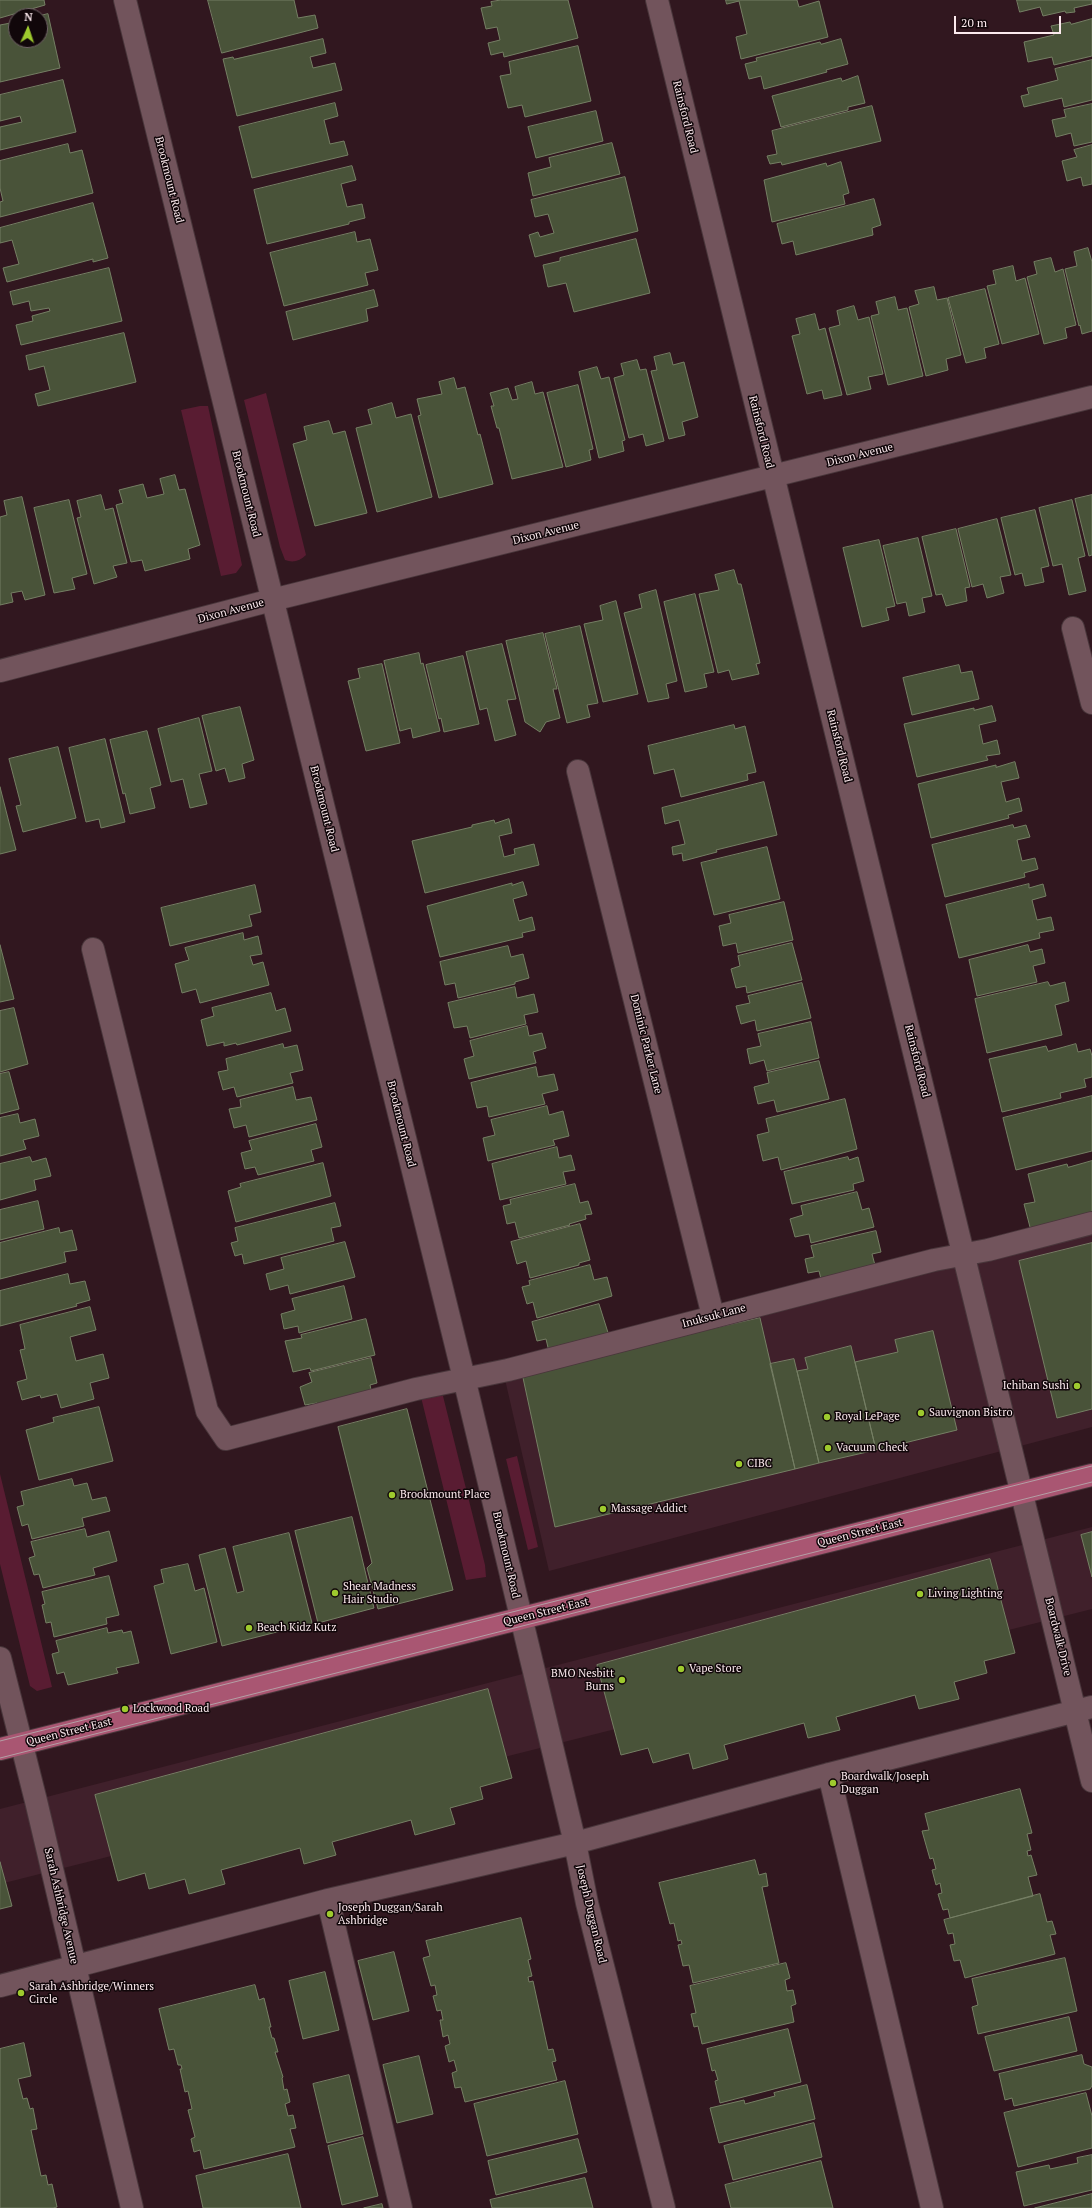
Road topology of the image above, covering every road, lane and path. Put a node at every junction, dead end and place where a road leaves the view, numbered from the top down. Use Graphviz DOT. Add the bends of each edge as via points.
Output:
graph roads {
  1 [pos="125,0"];
  2 [pos="657,0"];
  3 [pos="1092,397"];
  4 [pos="772,478"];
  5 [pos="272,600"];
  6 [pos="1074,628"];
  7 [pos="0,671"];
  8 [pos="1092,703"];
  9 [pos="578,771"];
  10 [pos="93,949"];
  11 [pos="1092,1223"];
  12 [pos="965,1254"];
  13 [pos="713,1316"];
  14 [pos="464,1378"];
  15 [pos="1092,1475"];
  16 [pos="1022,1492"];
  17 [pos="521,1618"];
  18 [pos="0,1658"];
  19 [pos="1084,1710"];
  20 [pos="22,1744"];
  21 [pos="0,1749"];
  22 [pos="830,1774"];
  23 [pos="1092,1781"];
  24 [pos="575,1843"];
  25 [pos="328,1900"];
  26 [pos="75,1968"];
  27 [pos="0,1986"];
  28 [pos="132,2208"];
  29 [pos="401,2208"];
  30 [pos="664,2208"];
  31 [pos="932,2208"];
  1 -- 5 [label="street, Brookmount Road"];
  2 -- 4 [label="street, Rainsford Road"];
  3 -- 4 [label="street, Dixon Avenue"];
  4 -- 5 [label="street, Dixon Avenue"];
  4 -- 12 [label="street, Rainsford Road"];
  5 -- 7 [label="street, Dixon Avenue"];
  5 -- 14 [label="street, Brookmount Road"];
  6 -- 8 [label="street"];
  9 -- 13 [label="street, Dominic Parker Lane"];
  10 -- 14 [label="street, Inuksuk Lane" via="207,1411 226,1439"];
  11 -- 12 [label="street, Inuksuk Lane"];
  12 -- 13 [label="street, Inuksuk Lane"];
  12 -- 16 [label="street, Rainsford Road"];
  13 -- 14 [label="street, Inuksuk Lane" via="508,1370"];
  14 -- 17 [label="street, Brookmount Road"];
  15 -- 16 [label="main road, Queen Street East"];
  16 -- 17 [label="main road, Queen Street East"];
  16 -- 19 [label="street, Boardwalk Drive"];
  17 -- 20 [label="main road, Queen Street East"];
  17 -- 24 [label="street, Joseph Duggan Road"];
  18 -- 20 [label="street"];
  19 -- 22 [label="street"];
  19 -- 23 [label="street, Boardwalk Drive"];
  20 -- 21 [label="main road, Queen Street East"];
  20 -- 26 [label="street, Sarah Ashbridge Avenue"];
  22 -- 24 [label="street"];
  22 -- 31 [label="street"];
  24 -- 25 [label="street"];
  24 -- 30 [label="street, Joseph Duggan Road" via="587,1903"];
  25 -- 26 [label="street"];
  25 -- 29 [label="street"];
  26 -- 27 [label="street"];
  26 -- 28 [label="street, Sarah Ashbridge Avenue"];
}
